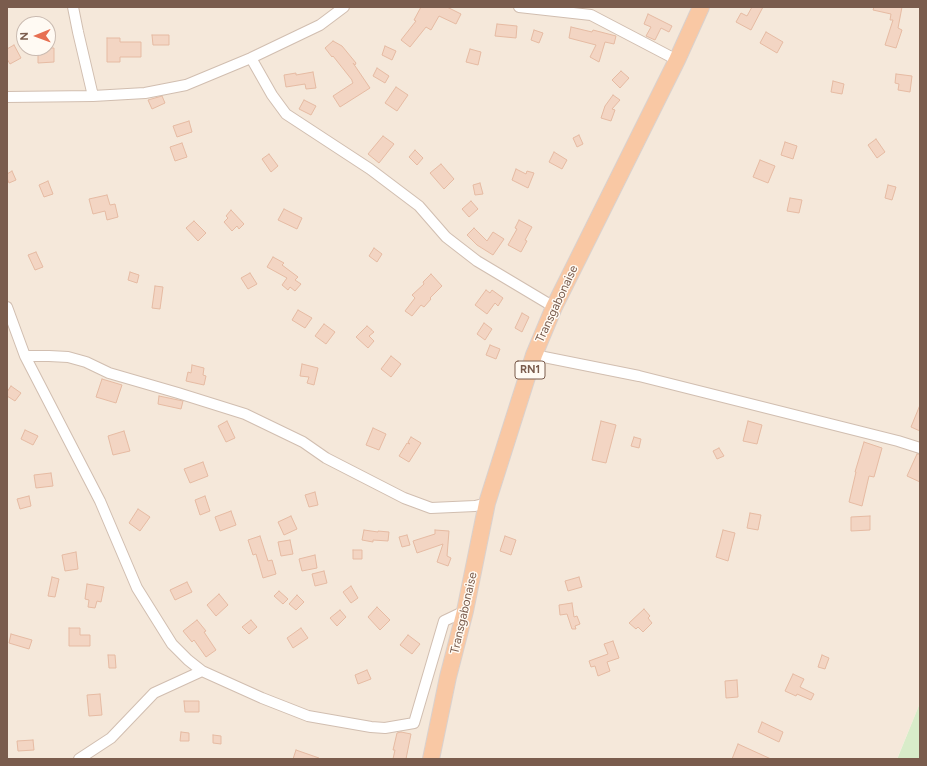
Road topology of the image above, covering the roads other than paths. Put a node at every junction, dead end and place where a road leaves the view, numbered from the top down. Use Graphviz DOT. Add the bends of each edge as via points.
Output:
graph roads {
  1 [pos="73,7"];
  2 [pos="344,7"];
  3 [pos="519,7"];
  4 [pos="701,7"];
  5 [pos="251,58"];
  6 [pos="677,60"];
  7 [pos="93,96"];
  8 [pos="7,97"];
  9 [pos="7,307"];
  10 [pos="554,307"];
  11 [pos="534,355"];
  12 [pos="25,356"];
  13 [pos="920,448"];
  14 [pos="487,503"];
  15 [pos="465,610"];
  16 [pos="202,671"];
  17 [pos="79,759"];
  18 [pos="432,759"];
  1 -- 7 [label="street"];
  2 -- 5 [label="street" via="320,25"];
  3 -- 6 [label="street" via="591,15"];
  4 -- 6 [label="highway, Transgabonaise / RN1"];
  5 -- 7 [label="street" via="186,85 145,93"];
  5 -- 10 [label="street" via="286,114 370,169 419,206 446,236 477,261"];
  6 -- 10 [label="highway, Transgabonaise / RN1"];
  7 -- 8 [label="street"];
  9 -- 12 [label="street"];
  10 -- 11 [label="highway, Transgabonaise / RN1"];
  11 -- 13 [label="street" via="639,376"];
  11 -- 14 [label="highway, Transgabonaise / RN1"];
  12 -- 14 [label="street" via="68,357 109,373 246,414 303,442 326,458 404,498 431,508"];
  12 -- 16 [label="street" via="100,501 137,588 172,644"];
  14 -- 15 [label="highway, Transgabonaise / RN1"];
  15 -- 16 [label="street" via="444,621 414,723 384,728 308,716"];
  15 -- 18 [label="highway, Transgabonaise / RN1" via="448,677"];
  16 -- 17 [label="street" via="154,693 111,738"];
}
